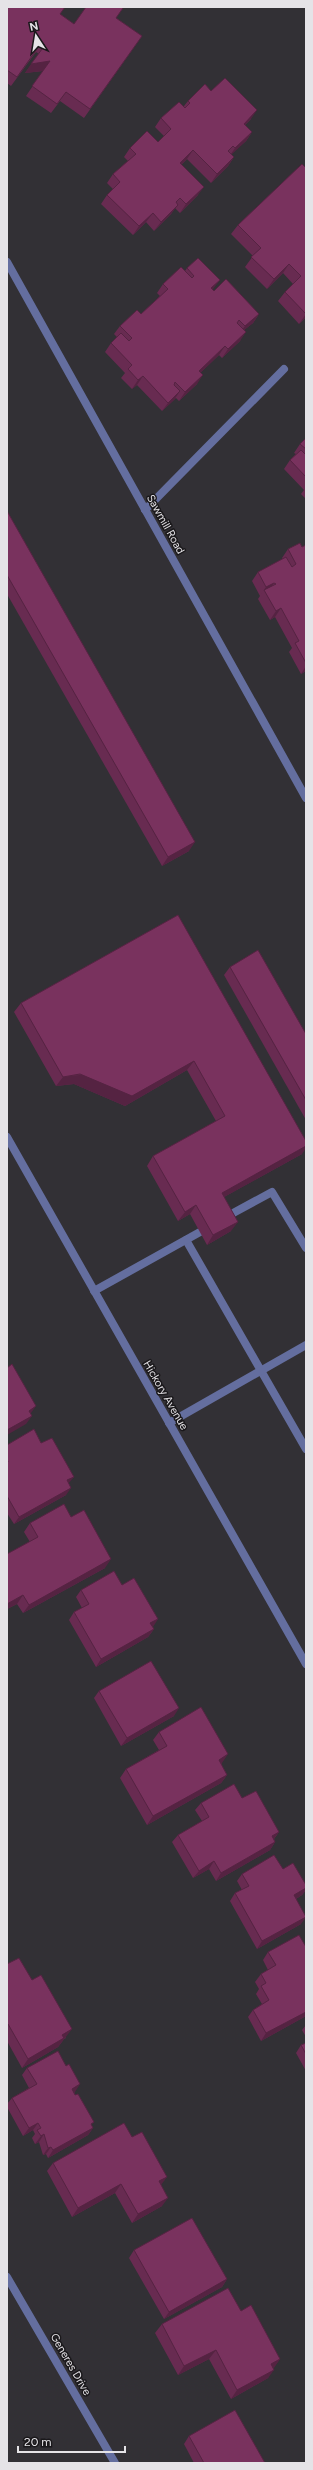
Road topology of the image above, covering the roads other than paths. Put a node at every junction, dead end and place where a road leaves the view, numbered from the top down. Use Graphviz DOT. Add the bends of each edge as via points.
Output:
graph roads {
  1 [pos="7,262"];
  2 [pos="284,369"];
  3 [pos="145,510"];
  4 [pos="306,798"];
  5 [pos="7,1137"];
  6 [pos="224,1218"];
  7 [pos="200,1232"];
  8 [pos="186,1240"];
  9 [pos="306,1248"];
  10 [pos="94,1291"];
  11 [pos="306,1345"];
  12 [pos="261,1371"];
  13 [pos="170,1423"];
  14 [pos="306,1449"];
  15 [pos="306,1664"];
  16 [pos="7,2277"];
  17 [pos="115,2463"];
  1 -- 3 [label="street, Sawmill Road"];
  2 -- 3 [label="street"];
  3 -- 4 [label="street, Sawmill Road"];
  5 -- 10 [label="street, Hickory Avenue"];
  6 -- 9 [label="street" via="272,1192"];
  7 -- 8 [label="street"];
  8 -- 10 [label="street"];
  8 -- 12 [label="street"];
  10 -- 13 [label="street, Hickory Avenue"];
  11 -- 12 [label="street"];
  12 -- 13 [label="street"];
  12 -- 14 [label="street"];
  13 -- 15 [label="street, Hickory Avenue"];
  16 -- 17 [label="street, Generes Drive"];
}
